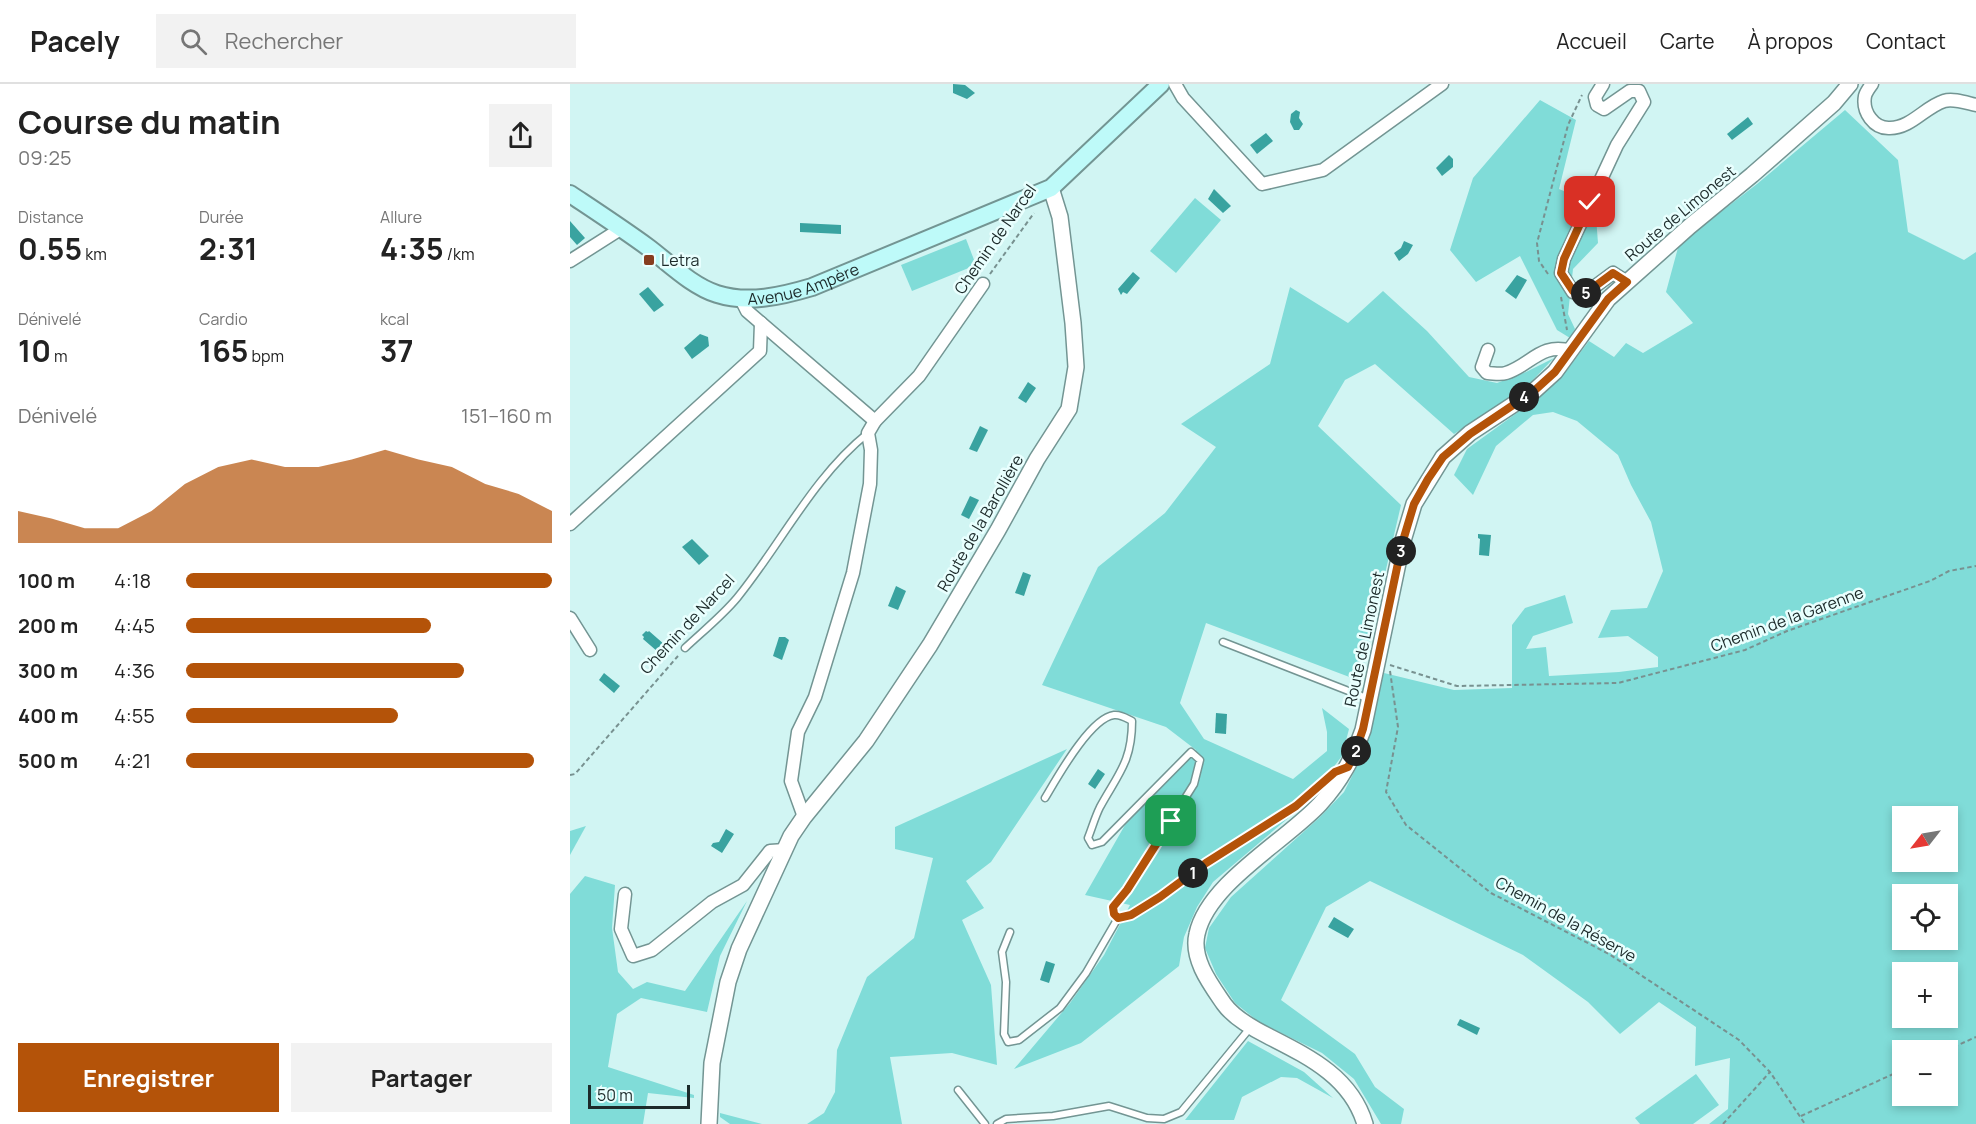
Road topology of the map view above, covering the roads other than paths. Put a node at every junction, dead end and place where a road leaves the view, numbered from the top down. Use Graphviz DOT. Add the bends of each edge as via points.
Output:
graph roads {
  1 [pos="1161,84"];
  2 [pos="1175,84"];
  3 [pos="1442,84"];
  4 [pos="1603,84"];
  5 [pos="1850,84"];
  6 [pos="1872,84"];
  7 [pos="1976,105"];
  8 [pos="1051,188"];
  9 [pos="570,194"];
  10 [pos="622,228"];
  11 [pos="570,261"];
  12 [pos="1627,282"];
  13 [pos="983,284"];
  14 [pos="741,299"];
  15 [pos="761,323"];
  16 [pos="1488,351"];
  17 [pos="1571,351"];
  18 [pos="874,421"];
  19 [pos="868,433"];
  20 [pos="570,524"];
  21 [pos="570,618"];
  22 [pos="1223,642"];
  23 [pos="685,648"];
  24 [pos="590,651"];
  25 [pos="1369,699"];
  26 [pos="1348,767"];
  27 [pos="1045,798"];
  28 [pos="804,817"];
  29 [pos="788,843"];
  30 [pos="625,894"];
  31 [pos="1118,918"];
  32 [pos="1010,932"];
  33 [pos="1251,1027"];
  34 [pos="958,1090"];
  35 [pos="709,1124"];
  36 [pos="984,1124"];
  37 [pos="997,1124"];
  38 [pos="1365,1124"];
  1 -- 8 [label="main road"];
  2 -- 3 [label="street" via="1183,98 1262,184 1323,170"];
  4 -- 12 [label="street" via="1595,97 1604,109 1630,91 1639,92 1644,102 1617,145 1561,273 1573,291 1586,293 1613,273"];
  5 -- 12 [label="street, Route de Limonest" via="1834,103"];
  6 -- 7 [label="street" via="1865,94 1864,106 1878,126 1892,128 1947,100"];
  8 -- 14 [label="main road, Avenue Ampère" via="812,287 783,296"];
  8 -- 28 [label="street, Route de la Barollière" via="1060,217 1073,323 1076,367 1069,409 930,645 866,741"];
  9 -- 10 [label="main road, Avenue Ampère"];
  10 -- 11 [label="street"];
  10 -- 14 [label="main road, Avenue Ampère" via="696,283 717,294"];
  12 -- 17 [label="street, Route de Limonest" via="1608,299"];
  13 -- 18 [label="street, Chemin de Narcel" via="919,376"];
  14 -- 15 [label="street" via="747,311"];
  15 -- 18 [label="street"];
  15 -- 20 [label="street" via="760,351"];
  16 -- 17 [label="street" via="1482,367 1487,373 1504,374 1546,350 1558,347"];
  17 -- 25 [label="street, Route de Limonest" via="1534,391 1443,457 1428,479 1414,504 1402,544"];
  18 -- 19 [label="street, Chemin de Narcel"];
  19 -- 23 [label="lane, Chemin de Narcel" via="828,472 736,599"];
  19 -- 28 [label="street" via="870,484 853,573 815,697 798,732 791,781"];
  21 -- 24 [label="street"];
  22 -- 25 [label="lane"];
  25 -- 26 [label="street, Route de Limonest" via="1363,729"];
  26 -- 31 [label="lane" via="1335,772 1296,806 1160,897 1131,915"];
  26 -- 33 [label="street, Route de Limonest" via="1319,806 1219,893 1197,934 1197,953 1209,982 1227,1009"];
  27 -- 31 [label="lane" via="1073,752 1096,725 1112,715 1132,721 1132,738 1124,768 1095,819 1088,838 1092,845 1102,842 1191,752 1200,759 1194,784 1113,907"];
  28 -- 29 [label="street, Route de la Barollière"];
  29 -- 30 [label="street" via="770,851 743,885 712,902 652,950 633,956 621,929"];
  29 -- 35 [label="street, Route de la Barollière" via="728,982 712,1063"];
  31 -- 32 [label="lane" via="1060,1008 1019,1040 1008,1042 1004,1034 1006,982 1002,952"];
  33 -- 37 [label="lane" via="1174,1116 1147,1118 1109,1106 1006,1119"];
  33 -- 38 [label="street" via="1317,1062 1346,1086"];
  34 -- 36 [label="lane"];
}
